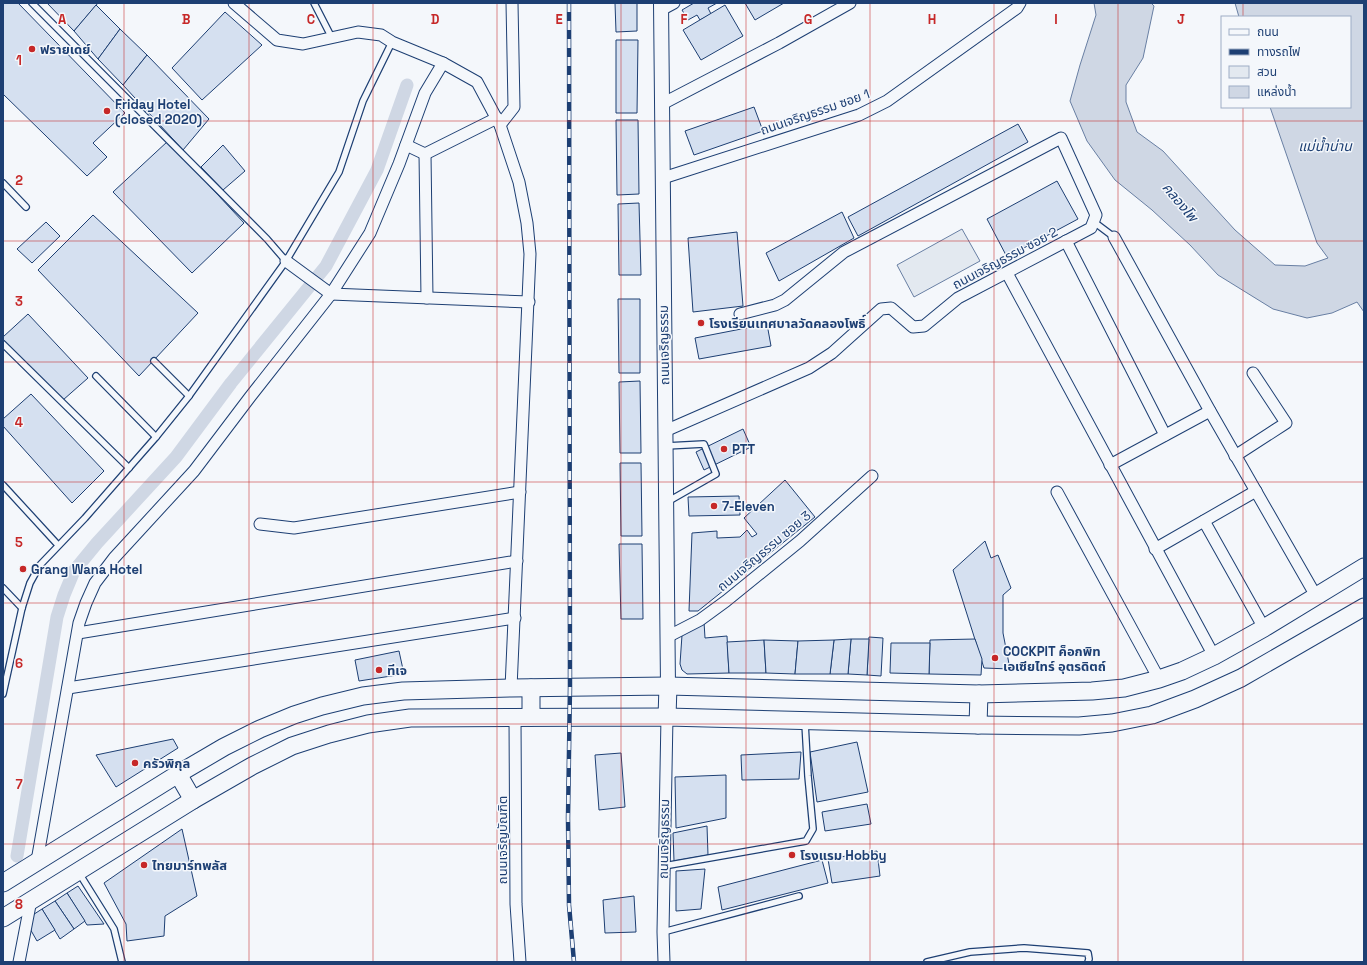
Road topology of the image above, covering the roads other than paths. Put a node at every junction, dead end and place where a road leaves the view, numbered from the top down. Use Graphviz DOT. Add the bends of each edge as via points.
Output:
graph roads {
  1 [pos="32,3"];
  2 [pos="234,3"];
  3 [pos="314,3"];
  4 [pos="512,3"];
  5 [pos="674,3"];
  6 [pos="850,3"];
  7 [pos="1020,3"];
  8 [pos="661,7"];
  9 [pos="332,38"];
  10 [pos="392,42"];
  11 [pos="443,63"];
  12 [pos="662,104"];
  13 [pos="498,122"];
  14 [pos="406,145"];
  15 [pos="425,154"];
  16 [pos="663,178"];
  17 [pos="3,183"];
  18 [pos="26,207"];
  19 [pos="1094,222"];
  20 [pos="1114,237"];
  21 [pos="1066,241"];
  22 [pos="286,261"];
  23 [pos="1007,273"];
  24 [pos="331,294"];
  25 [pos="427,298"];
  26 [pos="529,302"];
  27 [pos="740,314"];
  28 [pos="3,344"];
  29 [pos="154,361"];
  30 [pos="1253,373"];
  31 [pos="96,376"];
  32 [pos="189,396"];
  33 [pos="1210,411"];
  34 [pos="665,431"];
  35 [pos="1165,435"];
  36 [pos="156,438"];
  37 [pos="665,446"];
  38 [pos="1235,456"];
  39 [pos="1110,465"];
  40 [pos="129,468"];
  41 [pos="872,476"];
  42 [pos="3,486"];
  43 [pos="1256,491"];
  44 [pos="520,492"];
  45 [pos="1057,492"];
  46 [pos="666,503"];
  47 [pos="1204,521"];
  48 [pos="260,524"];
  49 [pos="58,545"];
  50 [pos="1155,549"];
  51 [pos="517,561"];
  52 [pos="1364,566"];
  53 [pos="3,588"];
  54 [pos="1316,596"];
  55 [pos="1364,606"];
  56 [pos="22,608"];
  57 [pos="515,618"];
  58 [pos="1264,628"];
  59 [pos="78,633"];
  60 [pos="667,637"];
  61 [pos="1214,656"];
  62 [pos="1159,679"];
  63 [pos="668,686"];
  64 [pos="68,688"];
  65 [pos="511,688"];
  66 [pos="531,688"];
  67 [pos="3,694"];
  68 [pos="979,694"];
  69 [pos="667,716"];
  70 [pos="523,718"];
  71 [pos="805,721"];
  72 [pos="978,725"];
  73 [pos="178,774"];
  74 [pos="192,800"];
  75 [pos="37,861"];
  76 [pos="664,866"];
  77 [pos="78,871"];
  78 [pos="3,883"];
  79 [pos="799,896"];
  80 [pos="31,900"];
  81 [pos="3,918"];
  82 [pos="663,932"];
  83 [pos="19,962"];
  84 [pos="122,962"];
  85 [pos="520,962"];
  86 [pos="664,962"];
  87 [pos="927,962"];
  88 [pos="1088,962"];
  1 -- 22 [label="lane"];
  2 -- 9 [label="street" via="277,40 302,44"];
  3 -- 9 [label="lane"];
  4 -- 13 [label="street" via="514,107"];
  5 -- 8 [label="street"];
  6 -- 12 [label="street"];
  7 -- 16 [label="street, ถนนเจริญธรรม ซอย 1" via="1017,8 887,101 859,114"];
  8 -- 12 [label="street, ถนนเจริญธรรม"];
  9 -- 10 [label="street" via="358,32 381,35"];
  10 -- 11 [label="street"];
  10 -- 22 [label="lane" via="363,101 339,172"];
  11 -- 13 [label="street" via="477,82"];
  11 -- 14 [label="street" via="425,93"];
  12 -- 16 [label="street, ถนนเจริญธรรม"];
  13 -- 15 [label="street"];
  13 -- 26 [label="street" via="519,182 527,222 530,254"];
  14 -- 15 [label="street"];
  14 -- 24 [label="street" via="370,233"];
  15 -- 25 [label="street"];
  16 -- 34 [label="street, ถนนเจริญธรรม"];
  17 -- 18 [label="lane"];
  19 -- 20 [label="lane"];
  19 -- 21 [label="street, ถนนเจริญธรรม ซอย 2" via="1091,228"];
  19 -- 27 [label="street" via="1096,215 1061,138 844,252 785,300"];
  20 -- 33 [label="street"];
  21 -- 23 [label="street, ถนนเจริญธรรม ซอย 2"];
  21 -- 35 [label="street"];
  22 -- 24 [label="street"];
  22 -- 32 [label="lane"];
  23 -- 34 [label="street, ถนนเจริญธรรม ซอย 2" via="958,298 924,326 912,327 891,308 881,309 832,353 809,368"];
  23 -- 39 [label="street"];
  24 -- 25 [label="street"];
  24 -- 59 [label="street" via="194,471 114,558 95,583 79,623"];
  25 -- 26 [label="street"];
  26 -- 44 [label="street"];
  28 -- 40 [label="lane"];
  29 -- 32 [label="lane"];
  30 -- 38 [label="street" via="1286,423"];
  31 -- 36 [label="lane"];
  32 -- 36 [label="lane"];
  33 -- 35 [label="street"];
  33 -- 38 [label="street"];
  34 -- 37 [label="street, ถนนเจริญธรรม"];
  35 -- 39 [label="street"];
  36 -- 40 [label="lane"];
  37 -- 46 [label="street, ถนนเจริญธรรม"];
  37 -- 46 [label="lane" via="704,444 716,474"];
  38 -- 43 [label="street"];
  39 -- 50 [label="street"];
  40 -- 49 [label="lane"];
  41 -- 60 [label="street, ถนนเจริญธรรม ซอย 3" via="800,541 726,601 700,620"];
  42 -- 49 [label="lane"];
  43 -- 47 [label="street"];
  43 -- 54 [label="street"];
  44 -- 48 [label="street" via="294,528"];
  44 -- 51 [label="street"];
  45 -- 62 [label="street"];
  46 -- 60 [label="street, ถนนเจริญธรรม"];
  47 -- 50 [label="street"];
  47 -- 58 [label="street"];
  49 -- 56 [label="lane" via="40,565 30,583"];
  50 -- 61 [label="street"];
  51 -- 57 [label="street"];
  51 -- 59 [label="street"];
  52 -- 54 [label="main road"];
  53 -- 56 [label="lane"];
  54 -- 58 [label="main road"];
  55 -- 72 [label="main road" via="1241,678 1152,715 1079,726"];
  56 -- 67 [label="lane"];
  57 -- 64 [label="street"];
  57 -- 65 [label="street"];
  58 -- 61 [label="main road"];
  59 -- 64 [label="street"];
  60 -- 63 [label="street, ถนนเจริญธรรม"];
  61 -- 62 [label="main road"];
  62 -- 68 [label="main road" via="1124,688 1092,691"];
  63 -- 66 [label="main road"];
  63 -- 68 [label="main road"];
  63 -- 69 [label="main road"];
  64 -- 75 [label="street"];
  65 -- 66 [label="main road"];
  65 -- 73 [label="main road" via="403,691 363,696 322,706 260,729"];
  66 -- 70 [label="main road"];
  68 -- 72 [label="main road"];
  69 -- 70 [label="main road"];
  69 -- 71 [label="main road"];
  69 -- 76 [label="street, ถนนเจริญธรรม"];
  70 -- 74 [label="main road" via="410,718 368,724 292,746"];
  70 -- 85 [label="street, ถนนเจริญบัณฑิต" via="516,904"];
  71 -- 72 [label="main road"];
  71 -- 76 [label="lane" via="813,829 806,841"];
  73 -- 74 [label="main road"];
  73 -- 75 [label="main road"];
  74 -- 77 [label="main road"];
  75 -- 78 [label="main road"];
  76 -- 82 [label="street, ถนนเจริญธรรม"];
  77 -- 80 [label="main road"];
  77 -- 84 [label="lane" via="114,929"];
  79 -- 82 [label="lane"];
  80 -- 81 [label="main road"];
  80 -- 83 [label="street"];
  82 -- 86 [label="street, ถนนเจริญธรรม"];
  87 -- 88 [label="lane" via="970,952 1024,948 1088,953"];
}
